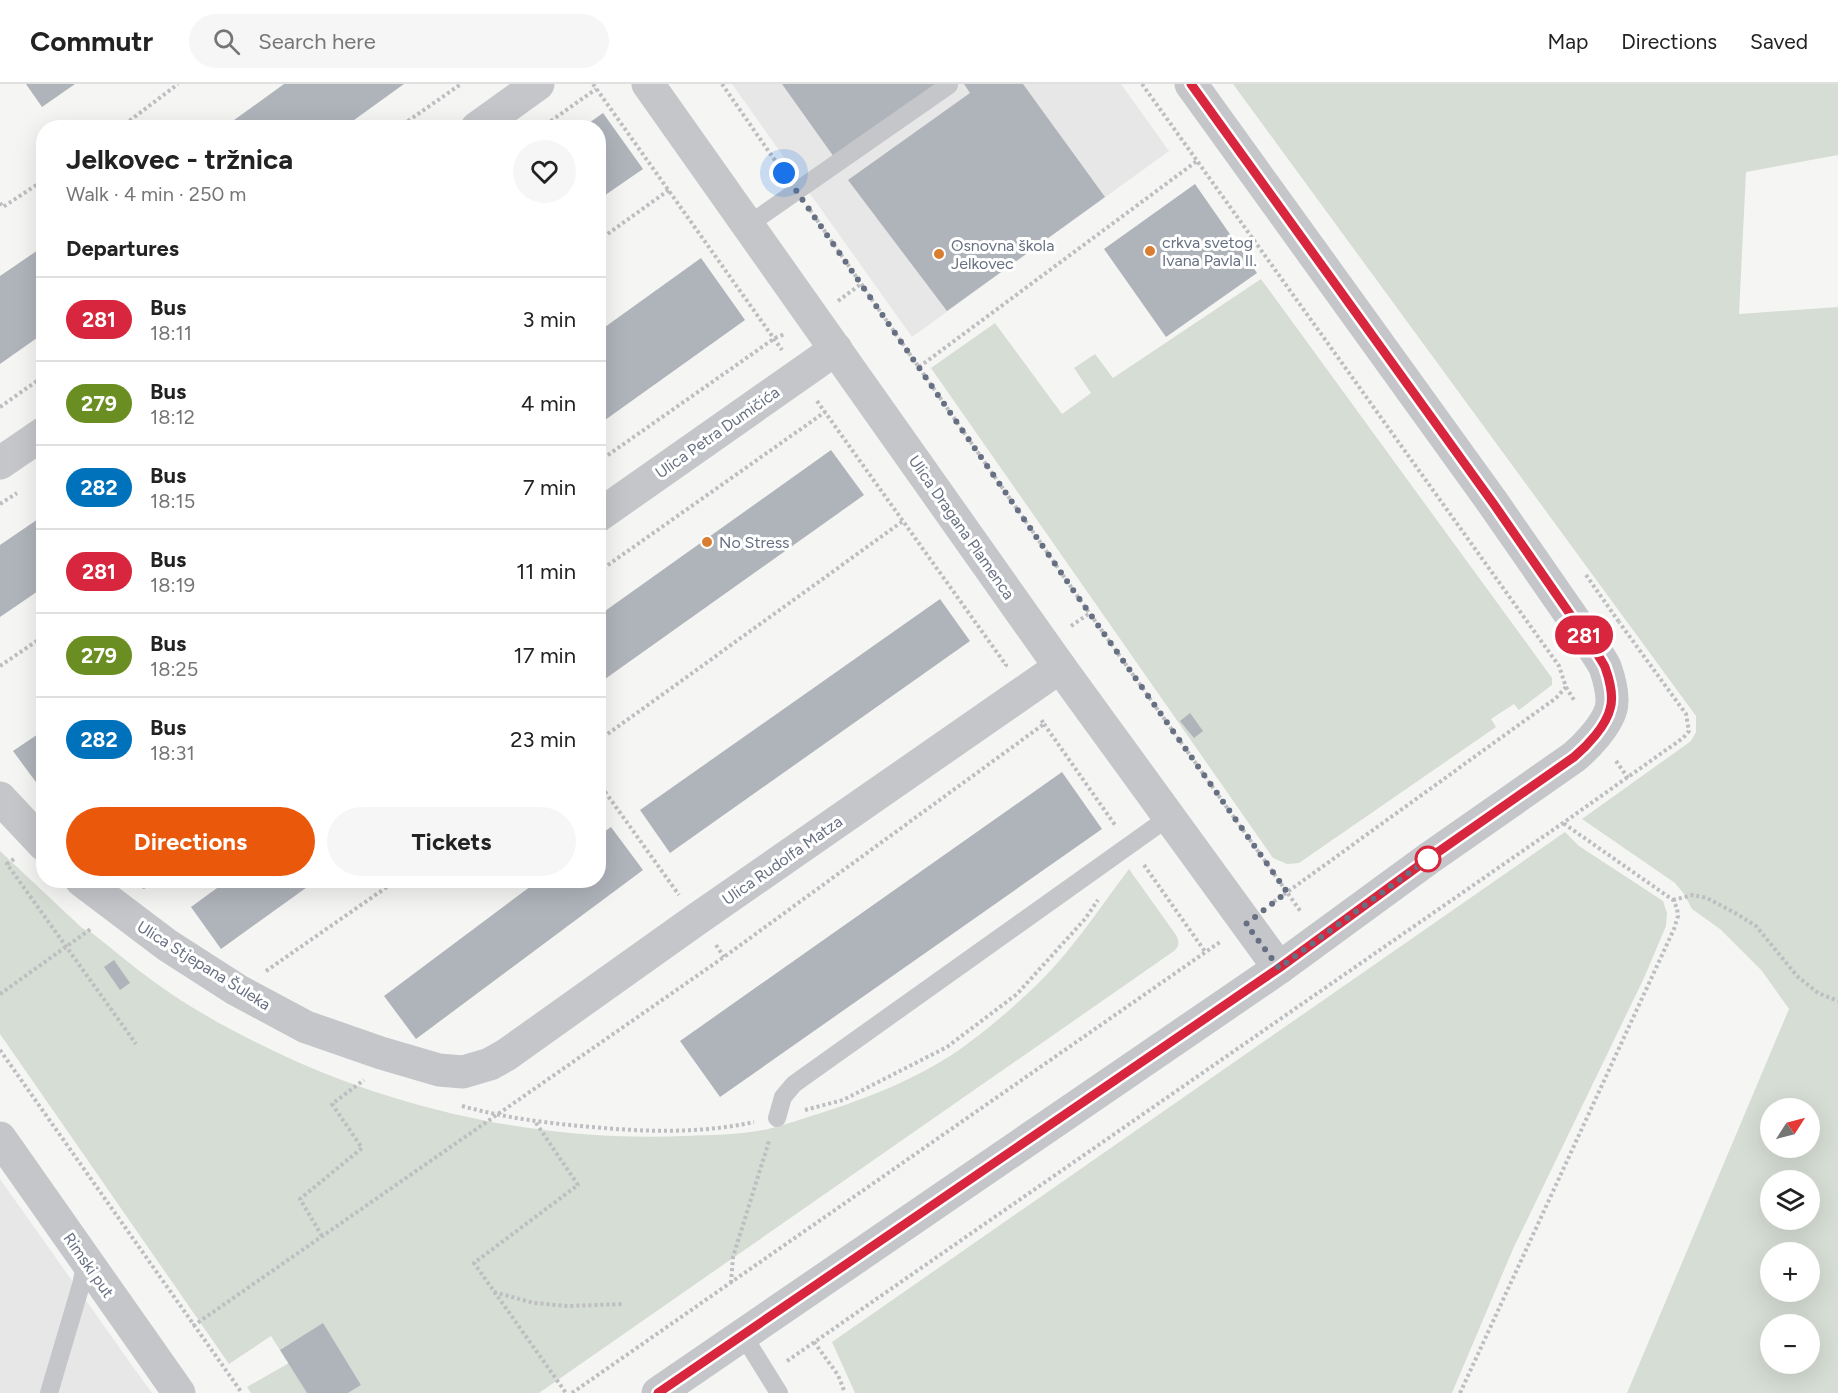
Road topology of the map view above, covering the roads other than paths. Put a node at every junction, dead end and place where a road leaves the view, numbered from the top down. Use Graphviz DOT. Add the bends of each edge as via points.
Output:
graph roads {
  1 [pos="538,84"];
  2 [pos="648,84"];
  3 [pos="1191,84"];
  4 [pos="949,85"];
  5 [pos="488,120"];
  6 [pos="748,225"];
  7 [pos="836,349"];
  8 [pos="36,438"];
  9 [pos="0,463"];
  10 [pos="606,510"];
  11 [pos="1060,667"];
  12 [pos="0,798"];
  13 [pos="1169,817"];
  14 [pos="31,850"];
  15 [pos="93,888"];
  16 [pos="1279,968"];
  17 [pos="506,1055"];
  18 [pos="777,1118"];
  19 [pos="0,1138"];
  20 [pos="86,1261"];
  21 [pos="743,1335"];
  22 [pos="174,1390"];
  23 [pos="49,1393"];
  24 [pos="658,1393"];
  25 [pos="779,1393"];
  1 -- 5 [label="street"];
  2 -- 6 [label="street, Ulica Dragana Plamenca"];
  3 -- 16 [label="street" via="1493,503 1590,643 1610,687 1611,708 1593,739 1574,757"];
  4 -- 6 [label="lane"];
  6 -- 7 [label="street, Ulica Dragana Plamenca"];
  7 -- 10 [label="street, Ulica Petra Dumičića"];
  7 -- 11 [label="street, Ulica Dragana Plamenca"];
  8 -- 9 [label="street"];
  11 -- 13 [label="street, Ulica Dragana Plamenca"];
  11 -- 17 [label="street, Ulica Rudolfa Matza"];
  12 -- 14 [label="street"];
  13 -- 16 [label="street, Ulica Dragana Plamenca"];
  13 -- 18 [label="lane" via="794,1084 783,1097"];
  15 -- 17 [label="street, Ulica Stjepana Šuleka" via="167,945 237,990 306,1027 439,1070 463,1072"];
  16 -- 21 [label="street"];
  19 -- 20 [label="street, Rimski put"];
  20 -- 22 [label="street, Rimski put"];
  20 -- 23 [label="lane"];
  21 -- 24 [label="street"];
  21 -- 25 [label="lane"];
}
